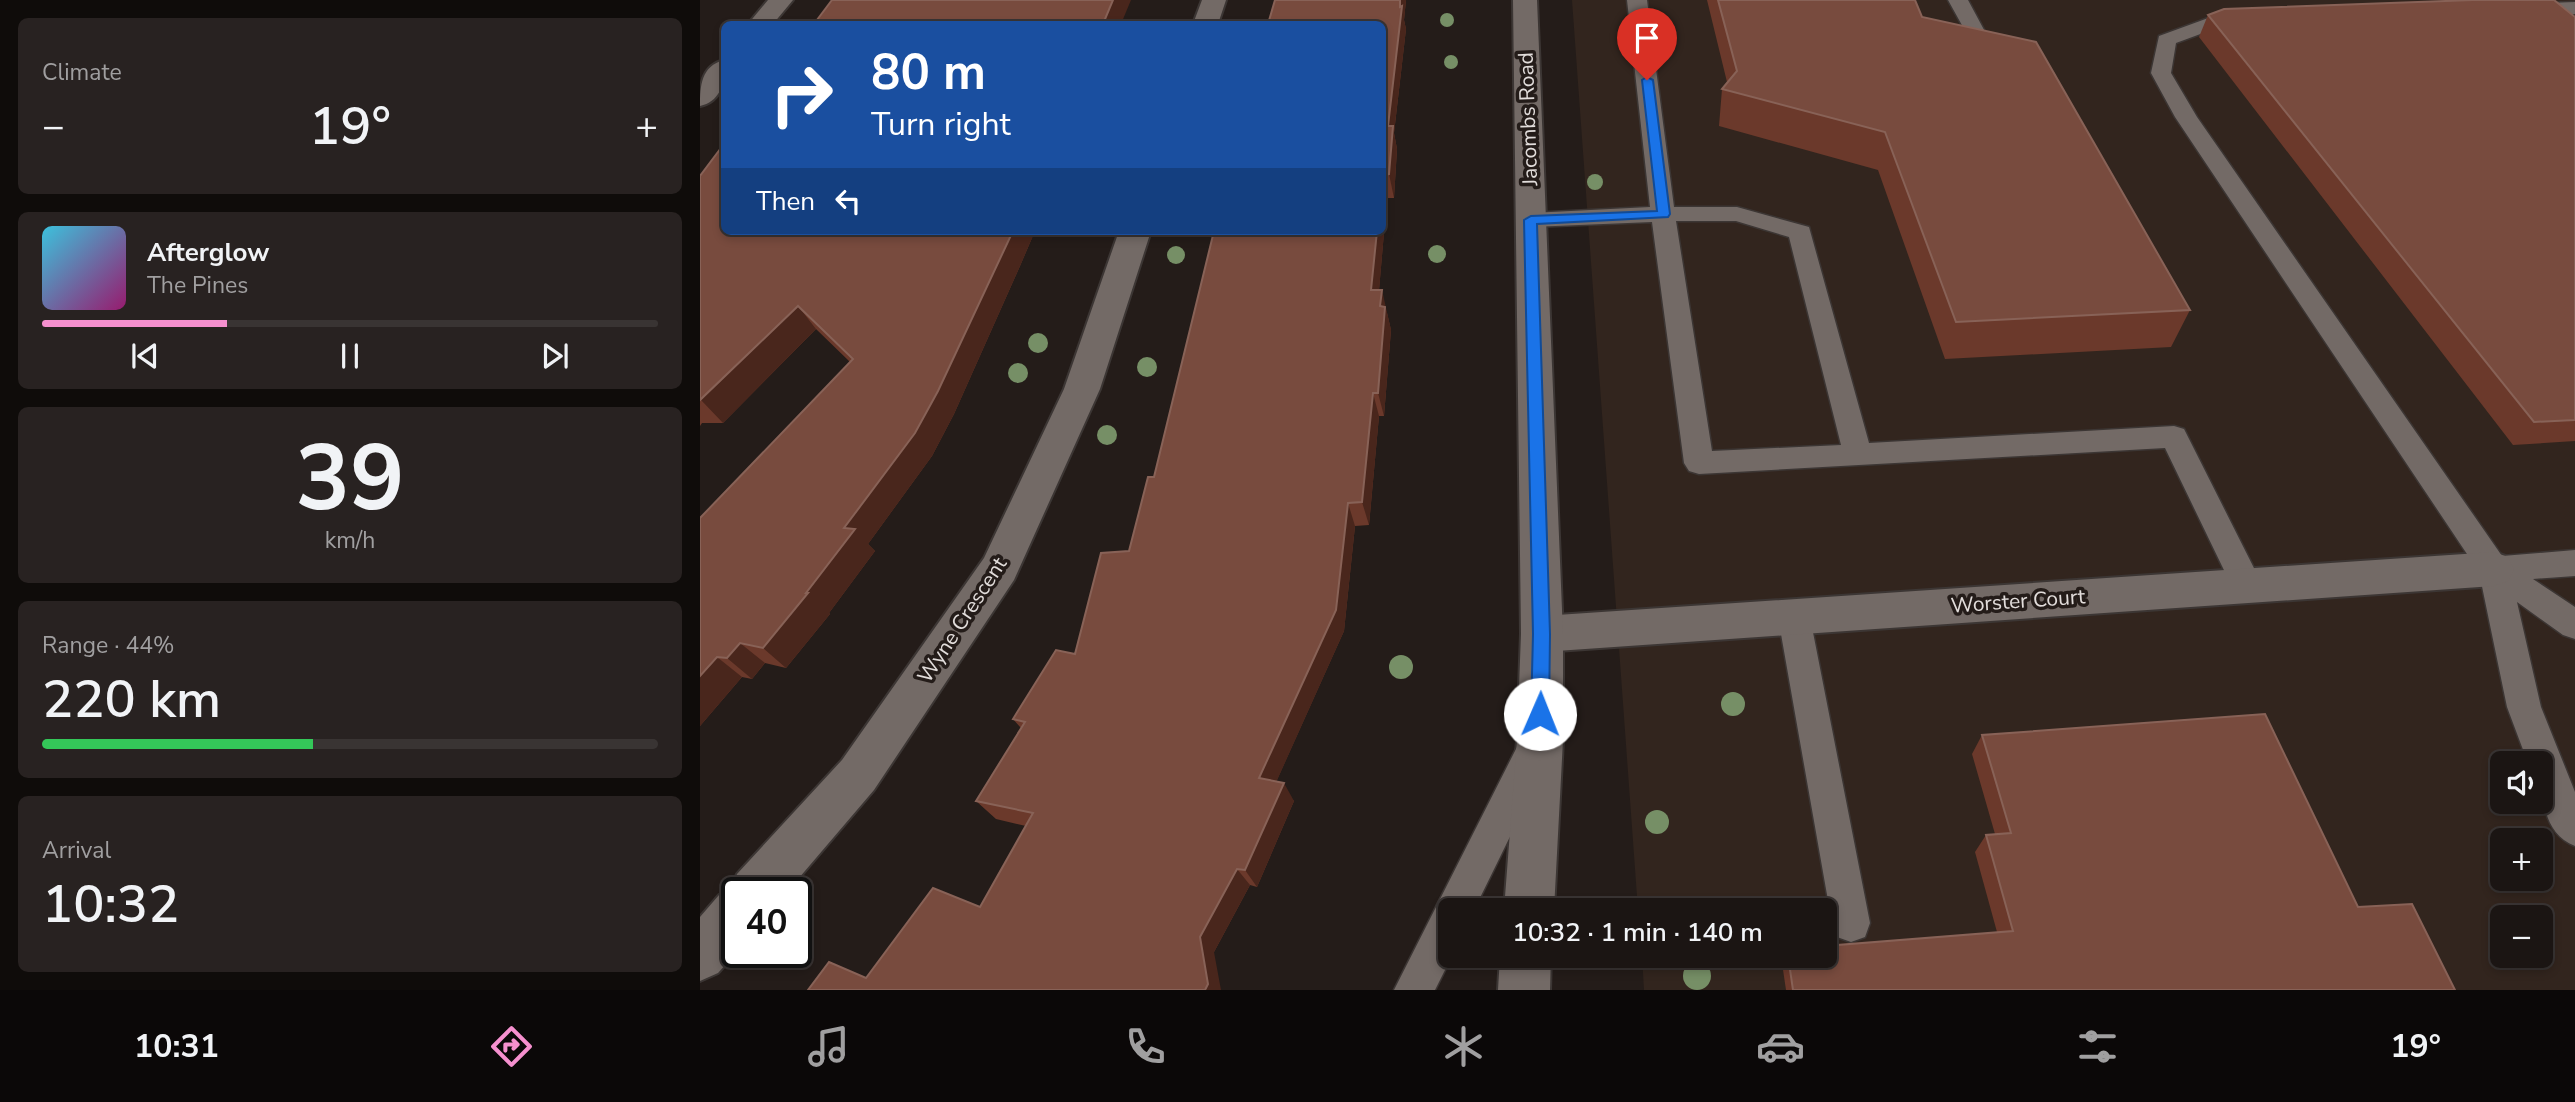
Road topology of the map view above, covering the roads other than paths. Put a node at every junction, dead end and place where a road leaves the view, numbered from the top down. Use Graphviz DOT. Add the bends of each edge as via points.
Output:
graph roads {
  1 [pos="780,0"];
  2 [pos="1214,0"];
  3 [pos="1525,0"];
  4 [pos="1637,0"];
  5 [pos="1958,0"];
  6 [pos="2575,8"];
  7 [pos="2506,11"];
  8 [pos="762,21"];
  9 [pos="1207,21"];
  10 [pos="2260,21"];
  11 [pos="1980,41"];
  12 [pos="721,72"];
  13 [pos="700,98"];
  14 [pos="1663,214"];
  15 [pos="1531,220"];
  16 [pos="1134,235"];
  17 [pos="1858,455"];
  18 [pos="2575,563"];
  19 [pos="2494,569"];
  20 [pos="2247,586"];
  21 [pos="1794,617"];
  22 [pos="2575,625"];
  23 [pos="1542,634"];
  24 [pos="1540,740"];
  25 [pos="2575,828"];
  26 [pos="768,877"];
  27 [pos="1460,898"];
  28 [pos="1530,898"];
  29 [pos="1851,923"];
  30 [pos="721,932"];
  31 [pos="1438,943"];
  32 [pos="700,956"];
  33 [pos="1525,968"];
  34 [pos="1414,990"];
  35 [pos="1524,990"];
  1 -- 8 [label="street"];
  2 -- 9 [label="street"];
  3 -- 15 [label="street, Jacombs Road"];
  4 -- 14 [label="lane"];
  5 -- 11 [label="lane"];
  6 -- 7 [label="lane"];
  10 -- 19 [label="lane" via="2211,23 2166,40 2161,73 2186,117"];
  12 -- 13 [label="street"];
  14 -- 15 [label="lane"];
  14 -- 17 [label="lane" via="1737,214 1800,232"];
  14 -- 17 [label="lane" via="1699,463"];
  15 -- 23 [label="street, Jacombs Road"];
  16 -- 26 [label="street, Wyne Crescent" via="1082,389 1000,568 858,775"];
  17 -- 20 [label="lane" via="2174,437"];
  18 -- 19 [label="lane"];
  19 -- 20 [label="street, Worster Court"];
  19 -- 22 [label="lane"];
  19 -- 25 [label="lane" via="2524,707"];
  20 -- 21 [label="street, Worster Court"];
  21 -- 23 [label="street, Worster Court"];
  21 -- 29 [label="lane"];
  23 -- 24 [label="street, Jacombs Road"];
  24 -- 27 [label="lane"];
  24 -- 28 [label="street, Jacombs Road"];
  30 -- 32 [label="street"];
  31 -- 34 [label="lane"];
  33 -- 35 [label="street"];
}
